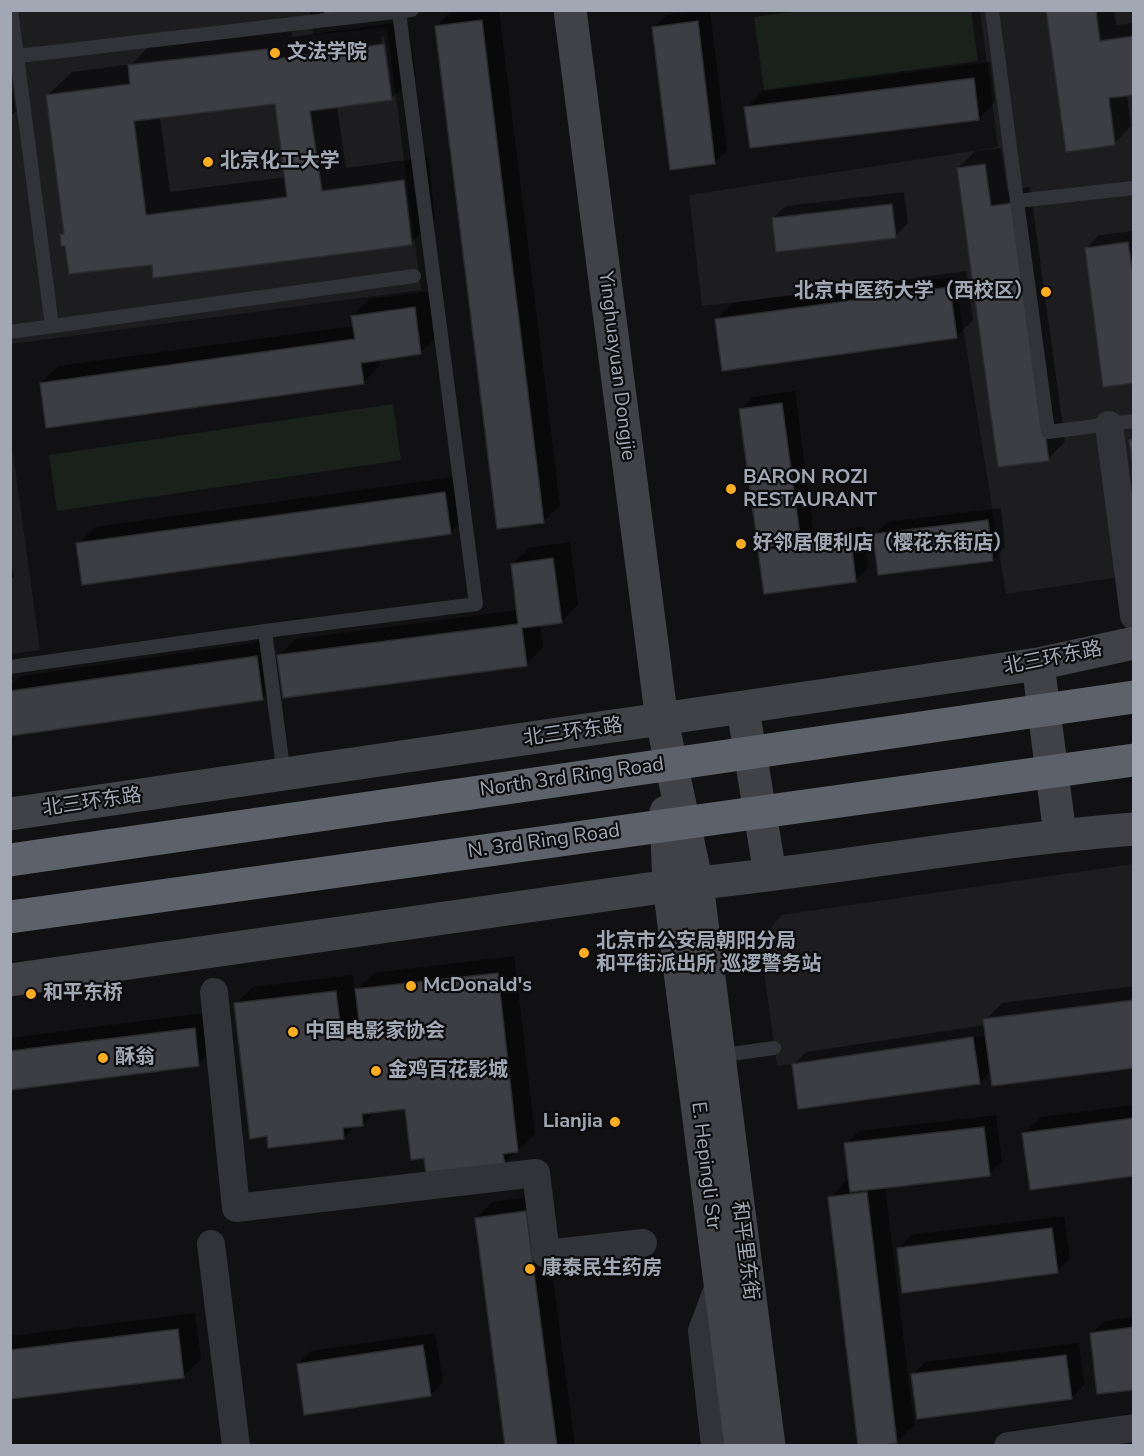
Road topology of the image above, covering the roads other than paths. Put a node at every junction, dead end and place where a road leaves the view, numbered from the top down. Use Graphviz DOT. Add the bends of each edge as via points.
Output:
graph roads {
  1 [pos="11,10"];
  2 [pos="570,10"];
  3 [pos="992,10"];
  4 [pos="405,11"];
  5 [pos="14,57"];
  6 [pos="1134,188"];
  7 [pos="1017,201"];
  8 [pos="414,276"];
  9 [pos="52,326"];
  10 [pos="10,332"];
  11 [pos="1121,423"];
  12 [pos="1134,616"];
  13 [pos="265,631"];
  14 [pos="1134,643"];
  15 [pos="1038,664"];
  16 [pos="10,667"];
  17 [pos="1128,696"];
  18 [pos="743,709"];
  19 [pos="662,721"];
  20 [pos="1134,760"];
  21 [pos="1134,766"];
  22 [pos="1078,768"];
  23 [pos="284,775"];
  24 [pos="10,814"];
  25 [pos="1134,829"];
  26 [pos="1060,835"];
  27 [pos="10,861"];
  28 [pos="771,874"];
  29 [pos="683,885"];
  30 [pos="10,917"];
  31 [pos="10,980"];
  32 [pos="214,992"];
  33 [pos="774,1048"];
  34 [pos="705,1058"];
  35 [pos="642,1243"];
  36 [pos="211,1244"];
  37 [pos="720,1283"];
  38 [pos="1134,1428"];
  39 [pos="236,1446"];
  40 [pos="715,1446"];
  41 [pos="741,1446"];
  42 [pos="769,1446"];
  43 [pos="1008,1446"];
  1 -- 5 [label="lane"];
  2 -- 19 [label="street, Yinghuayuan Dongjie"];
  3 -- 7 [label="lane"];
  4 -- 5 [label="lane"];
  4 -- 13 [label="lane" via="476,604"];
  5 -- 9 [label="lane"];
  6 -- 7 [label="lane"];
  7 -- 11 [label="lane" via="1048,432"];
  8 -- 9 [label="lane"];
  9 -- 10 [label="lane"];
  11 -- 12 [label="street"];
  13 -- 16 [label="lane"];
  13 -- 23 [label="lane"];
  14 -- 15 [label="street, 北三环东路"];
  15 -- 18 [label="street, 北三环东路"];
  15 -- 26 [label="street"];
  17 -- 27 [label="highway, North 3rd Ring Road"];
  18 -- 19 [label="street, 北三环东路"];
  18 -- 28 [label="street"];
  19 -- 23 [label="street, 北三环东路"];
  19 -- 29 [label="street, Yinghuayuan Dongjie"];
  20 -- 22 [label="highway"];
  21 -- 22 [label="highway"];
  22 -- 30 [label="highway, N. 3rd Ring Road"];
  23 -- 24 [label="street, 北三环东路"];
  25 -- 26 [label="street"];
  26 -- 28 [label="street"];
  28 -- 29 [label="street"];
  29 -- 31 [label="street"];
  29 -- 34 [label="street, E. Hepingli Str"];
  32 -- 35 [label="street" via="236,1208 536,1173 546,1254"];
  33 -- 34 [label="lane"];
  34 -- 37 [label="street, E. Hepingli Str"];
  34 -- 42 [label="street, 和平里东街"];
  36 -- 39 [label="street"];
  37 -- 40 [label="street" via="702,1331"];
  37 -- 41 [label="street, E. Hepingli Str"];
  38 -- 43 [label="street"];
}
